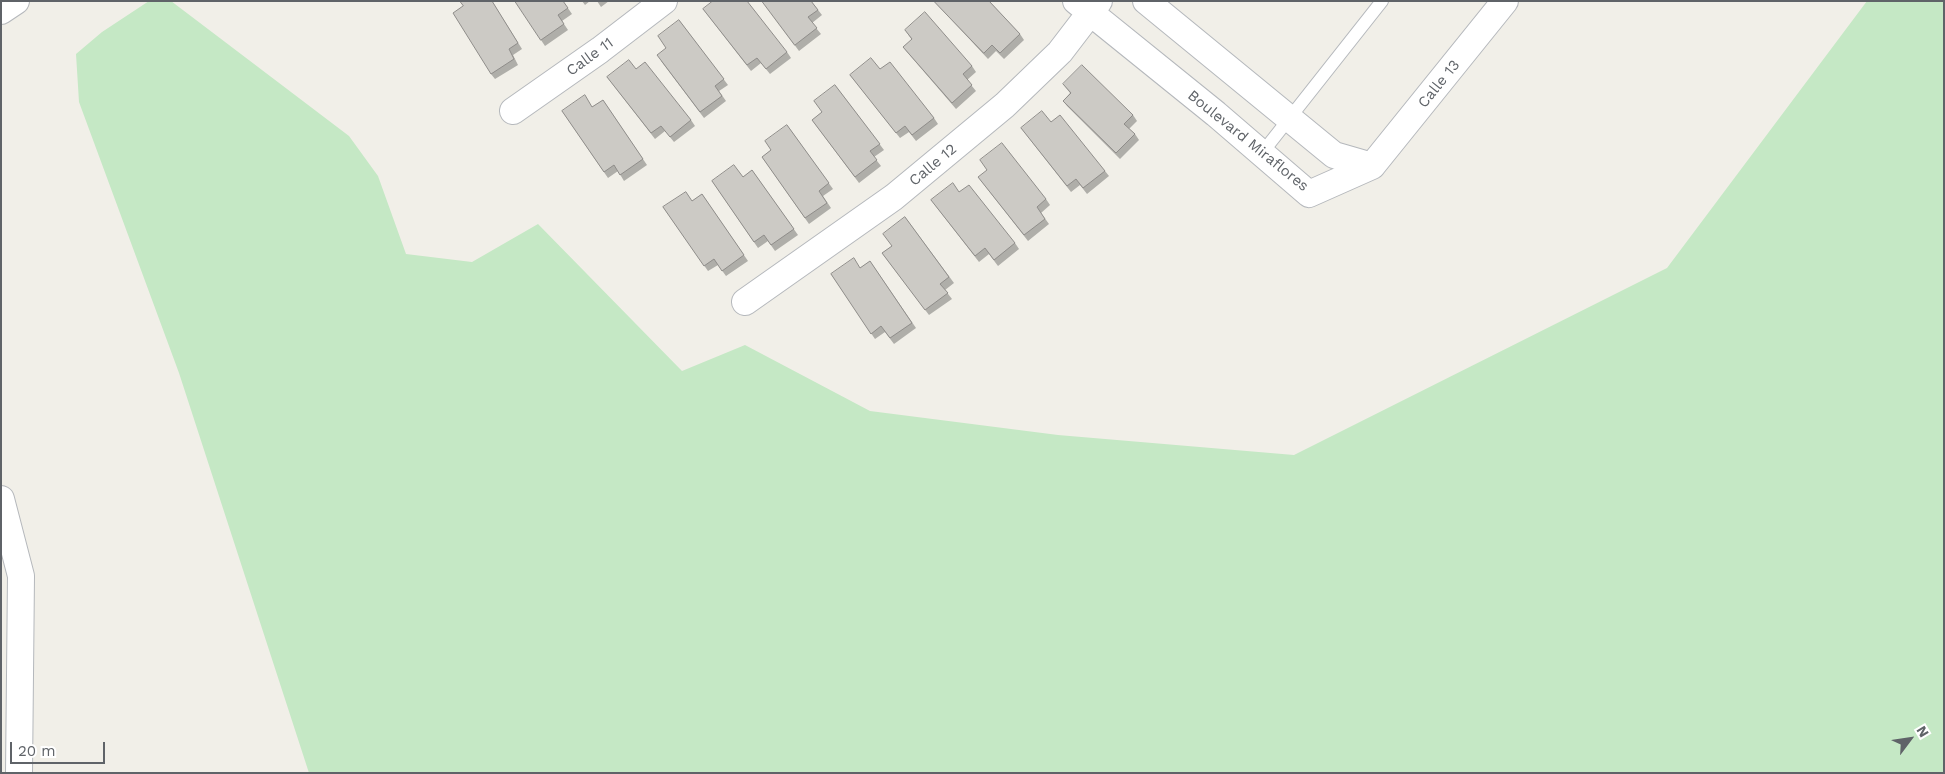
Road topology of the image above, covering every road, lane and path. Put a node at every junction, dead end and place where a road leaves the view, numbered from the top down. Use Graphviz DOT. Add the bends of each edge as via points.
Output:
graph roads {
  1 [pos="16,1"];
  2 [pos="664,1"];
  3 [pos="1146,1"];
  4 [pos="1382,1"];
  5 [pos="1505,1"];
  6 [pos="1088,5"];
  7 [pos="1,10"];
  8 [pos="513,111"];
  9 [pos="1289,118"];
  10 [pos="1262,153"];
  11 [pos="1372,166"];
  12 [pos="746,302"];
  13 [pos="1,499"];
  14 [pos="19,773"];
  1 -- 7 [label="street"];
  2 -- 8 [label="street, Calle 11"];
  3 -- 9 [label="street"];
  4 -- 9 [label="lane"];
  5 -- 11 [label="street, Calle 13"];
  6 -- 10 [label="street, Boulevard Miraflores"];
  6 -- 12 [label="street, Calle 12" via="1060,52 1005,105 894,197"];
  9 -- 10 [label="lane"];
  9 -- 11 [label="street" via="1334,155"];
  10 -- 11 [label="street, Boulevard Miraflores" via="1310,194"];
  13 -- 14 [label="street" via="21,576"];
}
